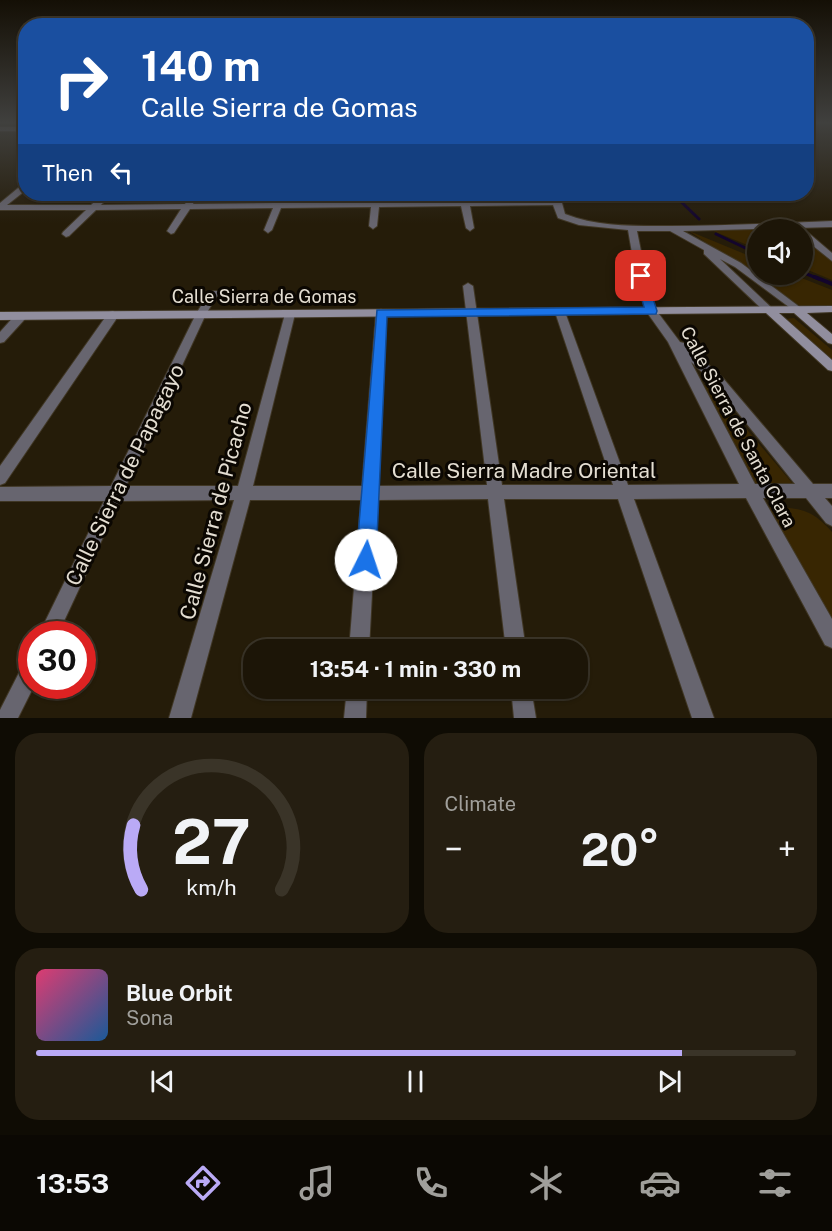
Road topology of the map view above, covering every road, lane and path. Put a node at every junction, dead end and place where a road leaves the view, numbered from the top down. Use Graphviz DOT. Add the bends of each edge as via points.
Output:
graph roads {
  1 [pos="18,192"];
  2 [pos="99,201"];
  3 [pos="190,201"];
  4 [pos="279,201"];
  5 [pos="375,201"];
  6 [pos="464,203"];
  7 [pos="558,203"];
  8 [pos="375,204"];
  9 [pos="187,205"];
  10 [pos="278,205"];
  11 [pos="94,206"];
  12 [pos="0,207"];
  13 [pos="832,224"];
  14 [pos="373,226"];
  15 [pos="632,227"];
  16 [pos="813,227"];
  17 [pos="470,228"];
  18 [pos="670,228"];
  19 [pos="747,229"];
  20 [pos="268,230"];
  21 [pos="171,231"];
  22 [pos="66,234"];
  23 [pos="695,241"];
  24 [pos="813,242"];
  25 [pos="832,258"];
  26 [pos="468,286"];
  27 [pos="214,292"];
  28 [pos="832,309"];
  29 [pos="769,310"];
  30 [pos="797,310"];
  31 [pos="651,311"];
  32 [pos="471,312"];
  33 [pos="560,312"];
  34 [pos="381,313"];
  35 [pos="201,314"];
  36 [pos="290,314"];
  37 [pos="113,315"];
  38 [pos="0,316"];
  39 [pos="21,316"];
  40 [pos="0,339"];
  41 [pos="673,340"];
  42 [pos="832,340"];
  43 [pos="832,367"];
  44 [pos="0,478"];
  45 [pos="494,492"];
  46 [pos="625,492"];
  47 [pos="751,492"];
  48 [pos="810,492"];
  49 [pos="832,492"];
  50 [pos="244,493"];
  51 [pos="371,493"];
  52 [pos="0,494"];
  53 [pos="117,494"];
  54 [pos="832,518"];
  55 [pos="54,621"];
  56 [pos="832,638"];
  57 [pos="361,639"];
  58 [pos="514,639"];
  59 [pos="18,696"];
  60 [pos="356,699"];
  61 [pos="522,699"];
  62 [pos="7,718"];
  63 [pos="180,718"];
  64 [pos="355,718"];
  65 [pos="525,718"];
  66 [pos="703,718"];
  1 -- 12 [label="street"];
  2 -- 11 [label="street"];
  3 -- 9 [label="street"];
  4 -- 10 [label="street"];
  5 -- 8 [label="street"];
  6 -- 7 [label="street"];
  6 -- 8 [label="street"];
  6 -- 17 [label="street"];
  7 -- 15 [label="street" via="561,216 573,223"];
  8 -- 10 [label="street"];
  8 -- 14 [label="street"];
  9 -- 10 [label="street"];
  9 -- 11 [label="street"];
  9 -- 21 [label="street"];
  10 -- 20 [label="street"];
  11 -- 12 [label="street"];
  11 -- 22 [label="street"];
  13 -- 16 [label="street"];
  15 -- 18 [label="street"];
  15 -- 31 [label="street, Calle Sierra de Santa Clara"];
  18 -- 19 [label="street"];
  18 -- 23 [label="street"];
  23 -- 29 [label="street"];
  23 -- 30 [label="street" via="747,271"];
  24 -- 25 [label="street"];
  26 -- 32 [label="street"];
  27 -- 35 [label="street, Calle Sierra de Papagayo"];
  28 -- 30 [label="street, Calle Sierra de Gomas"];
  29 -- 30 [label="street, Calle Sierra de Gomas"];
  29 -- 31 [label="street, Calle Sierra de Gomas"];
  29 -- 43 [label="street"];
  30 -- 42 [label="street"];
  31 -- 33 [label="street, Calle Sierra de Gomas"];
  31 -- 41 [label="street, Calle Sierra de Santa Clara"];
  32 -- 33 [label="street, Calle Sierra de Gomas"];
  32 -- 34 [label="street, Calle Sierra de Gomas"];
  32 -- 45 [label="street"];
  33 -- 46 [label="street"];
  34 -- 36 [label="street, Calle Sierra de Gomas"];
  34 -- 51 [label="street"];
  35 -- 36 [label="street, Calle Sierra de Gomas"];
  35 -- 37 [label="street, Calle Sierra de Gomas"];
  35 -- 53 [label="street, Calle Sierra de Papagayo"];
  36 -- 50 [label="street, Calle Sierra de Picacho"];
  37 -- 39 [label="street, Calle Sierra de Gomas"];
  37 -- 44 [label="street"];
  38 -- 39 [label="street, Calle Sierra de Gomas"];
  39 -- 40 [label="street"];
  41 -- 47 [label="street, Calle Sierra de Santa Clara"];
  41 -- 48 [label="street" via="718,380"];
  45 -- 46 [label="street, Calle Sierra Madre Oriental"];
  45 -- 51 [label="street, Calle Sierra Madre Oriental"];
  45 -- 58 [label="street"];
  46 -- 47 [label="street, Calle Sierra Madre Oriental"];
  46 -- 66 [label="street"];
  47 -- 48 [label="street, Calle Sierra Madre Oriental"];
  47 -- 56 [label="street, Calle Sierra de Santa Clara"];
  48 -- 49 [label="street, Calle Sierra Madre Oriental"];
  48 -- 54 [label="street"];
  50 -- 51 [label="street, Calle Sierra Madre Oriental"];
  50 -- 53 [label="street, Calle Sierra Madre Oriental"];
  50 -- 63 [label="street, Calle Sierra de Picacho"];
  51 -- 57 [label="street"];
  52 -- 53 [label="street, Calle Sierra Madre Oriental"];
  53 -- 55 [label="street, Calle Sierra de Papagayo"];
  59 -- 62 [label="street"];
  60 -- 64 [label="street"];
  61 -- 65 [label="street"];
}
